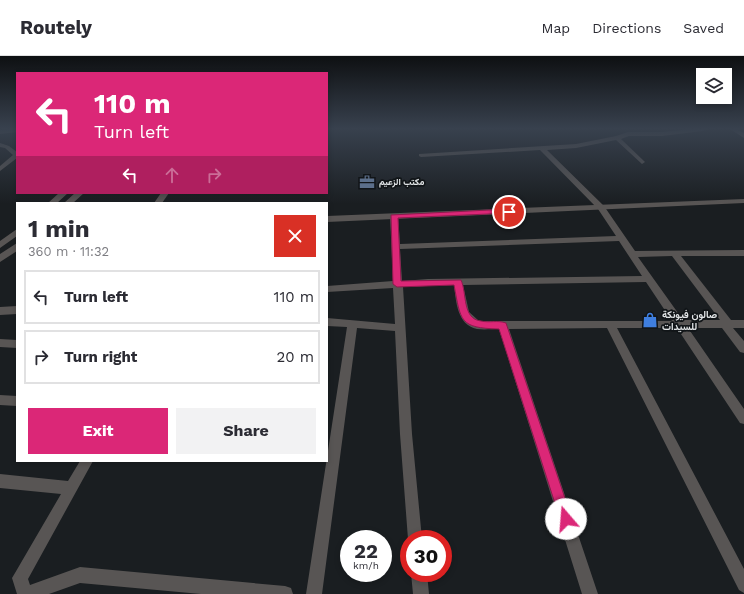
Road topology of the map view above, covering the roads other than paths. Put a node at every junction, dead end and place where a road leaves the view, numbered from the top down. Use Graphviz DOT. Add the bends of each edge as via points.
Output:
graph roads {
  1 [pos="548,154"];
  2 [pos="634,154"];
  3 [pos="16,156"];
  4 [pos="642,162"];
  5 [pos="0,169"];
  6 [pos="63,194"];
  7 [pos="79,194"];
  8 [pos="744,201"];
  9 [pos="53,202"];
  10 [pos="69,202"];
  11 [pos="602,208"];
  12 [pos="394,216"];
  13 [pos="328,219"];
  14 [pos="16,233"];
  15 [pos="622,238"];
  16 [pos="0,245"];
  17 [pos="396,246"];
  18 [pos="16,247"];
  19 [pos="674,253"];
  20 [pos="744,253"];
  21 [pos="633,254"];
  22 [pos="0,259"];
  23 [pos="649,278"];
  24 [pos="458,282"];
  25 [pos="397,284"];
  26 [pos="328,289"];
  27 [pos="16,310"];
  28 [pos="0,311"];
  29 [pos="328,322"];
  30 [pos="353,324"];
  31 [pos="610,324"];
  32 [pos="727,324"];
  33 [pos="744,324"];
  34 [pos="503,325"];
  35 [pos="680,325"];
  36 [pos="400,328"];
  37 [pos="0,343"];
  38 [pos="16,344"];
  39 [pos="744,349"];
  40 [pos="0,400"];
  41 [pos="16,401"];
  42 [pos="743,414"];
  43 [pos="332,429"];
  44 [pos="86,462"];
  45 [pos="0,481"];
  46 [pos="72,488"];
  47 [pos="414,530"];
  48 [pos="420,582"];
  49 [pos="744,585"];
  50 [pos="26,594"];
  51 [pos="285,594"];
  52 [pos="314,594"];
  53 [pos="421,594"];
  54 [pos="590,594"];
  1 -- 11 [label="street"];
  2 -- 4 [label="street"];
  3 -- 5 [label="street"];
  6 -- 9 [label="street"];
  7 -- 10 [label="street"];
  8 -- 11 [label="street"];
  11 -- 12 [label="street"];
  11 -- 15 [label="street"];
  12 -- 13 [label="street"];
  12 -- 17 [label="street"];
  14 -- 16 [label="street"];
  15 -- 17 [label="street"];
  15 -- 21 [label="street"];
  17 -- 25 [label="street"];
  18 -- 22 [label="street"];
  19 -- 20 [label="street"];
  19 -- 21 [label="street"];
  19 -- 32 [label="street"];
  21 -- 23 [label="street"];
  23 -- 24 [label="street"];
  23 -- 35 [label="street"];
  24 -- 25 [label="street"];
  24 -- 34 [label="street" via="468,320 478,325"];
  25 -- 26 [label="street"];
  25 -- 36 [label="street"];
  27 -- 28 [label="street"];
  29 -- 30 [label="street"];
  30 -- 36 [label="street"];
  30 -- 43 [label="street"];
  31 -- 34 [label="street"];
  31 -- 35 [label="street"];
  31 -- 49 [label="street"];
  32 -- 33 [label="street"];
  32 -- 35 [label="street"];
  32 -- 39 [label="street"];
  34 -- 54 [label="street"];
  35 -- 42 [label="street"];
  36 -- 47 [label="street"];
  37 -- 38 [label="street"];
  40 -- 41 [label="street"];
  43 -- 52 [label="street"];
  44 -- 46 [label="street"];
  45 -- 46 [label="street"];
  46 -- 50 [label="street" via="20,578"];
  48 -- 53 [label="street"];
  50 -- 51 [label="street" via="80,575"];
}
